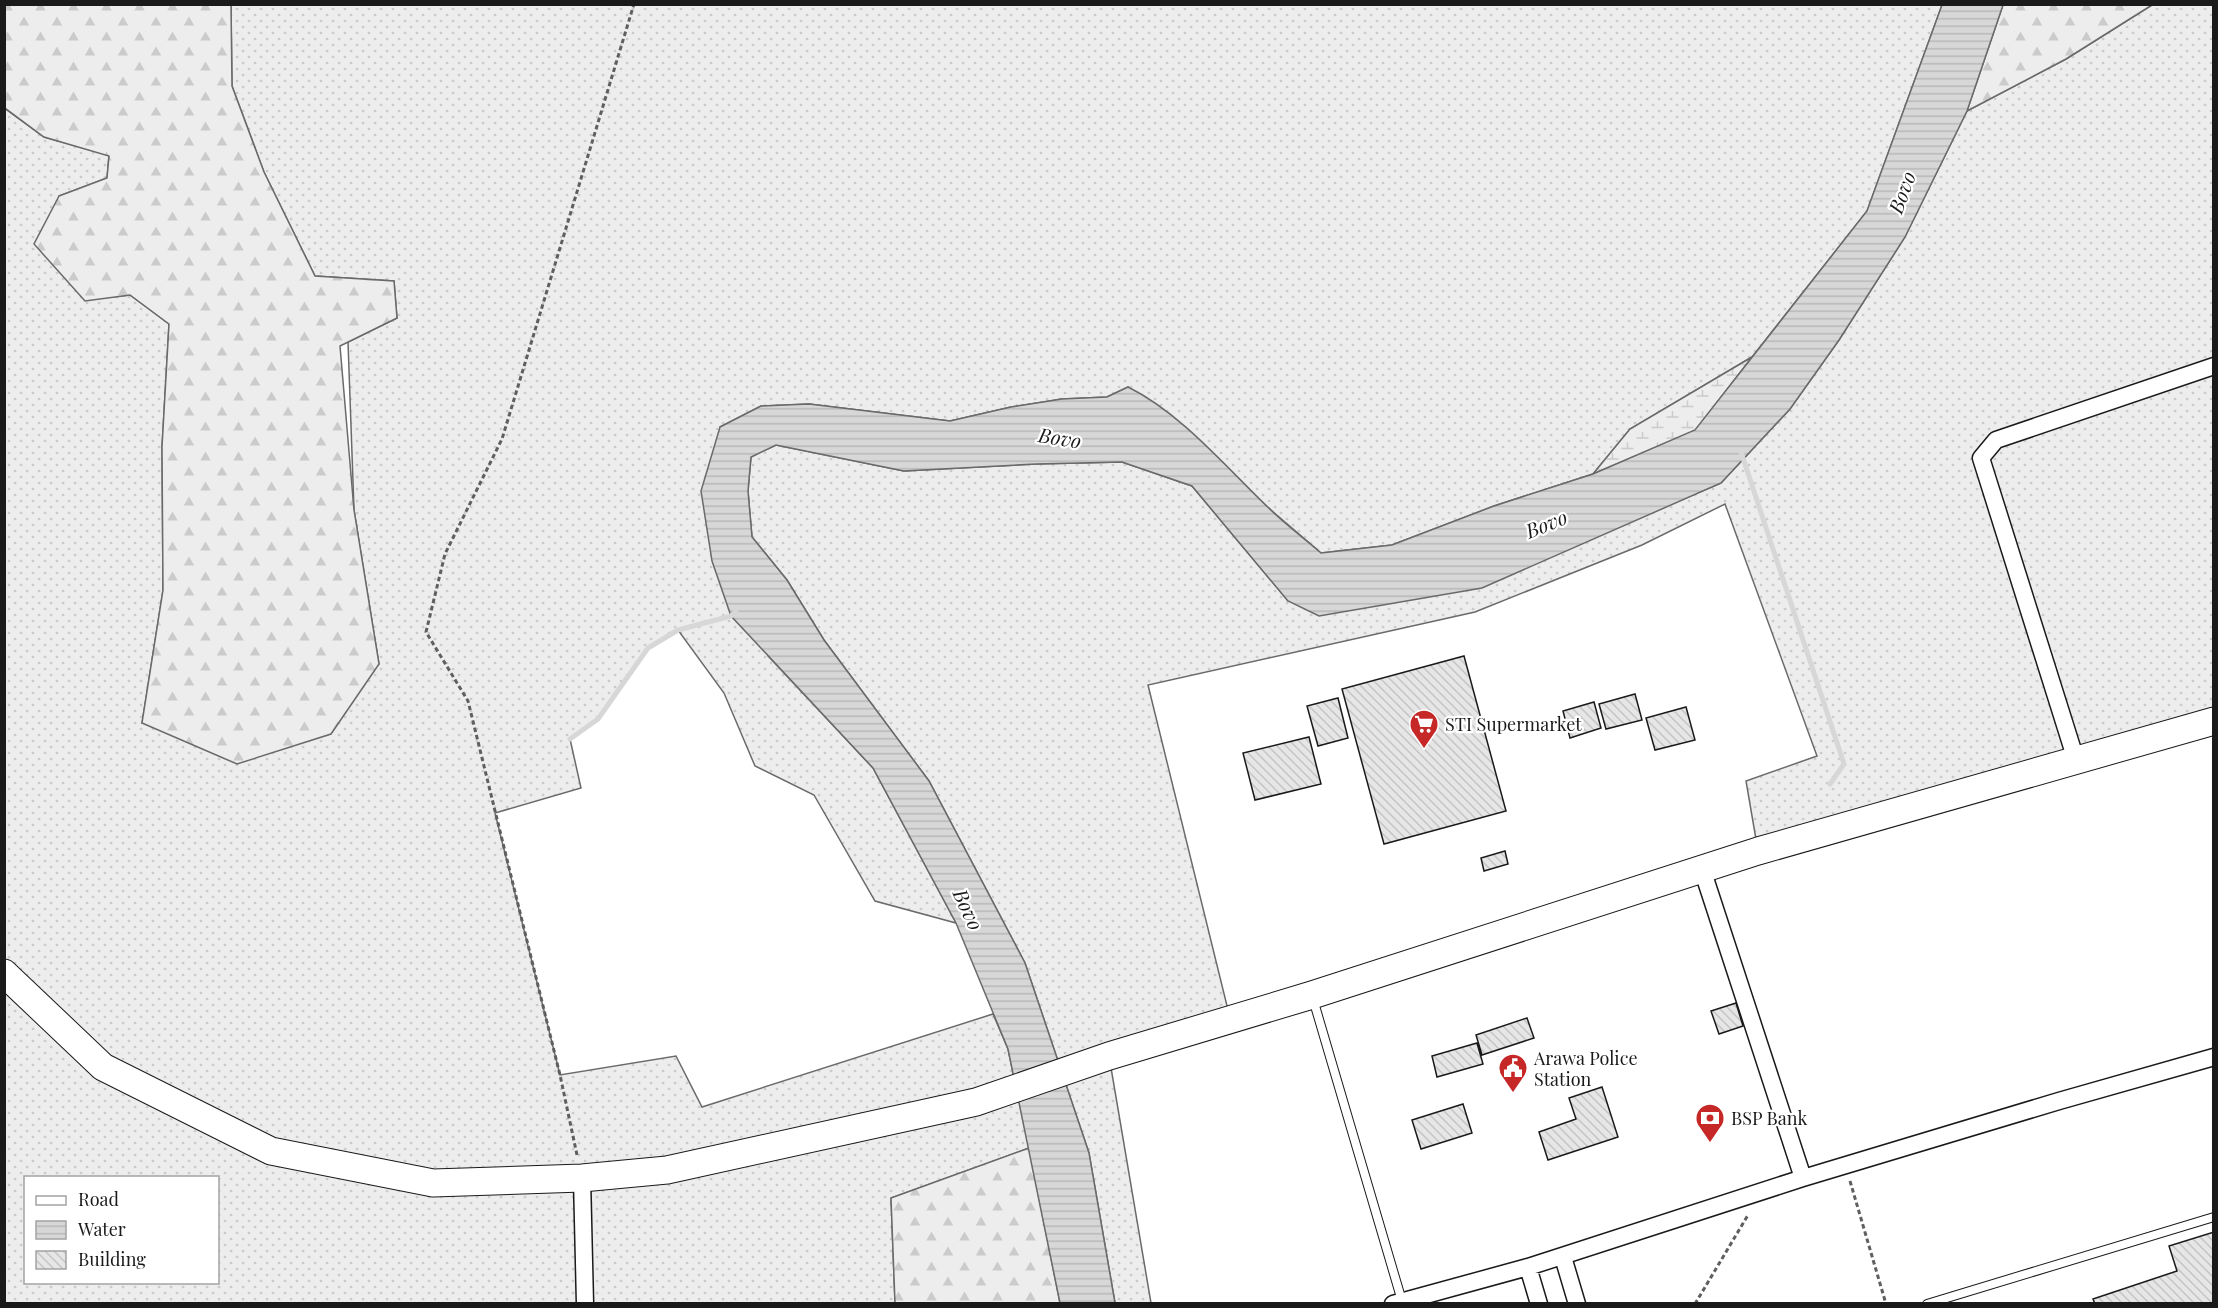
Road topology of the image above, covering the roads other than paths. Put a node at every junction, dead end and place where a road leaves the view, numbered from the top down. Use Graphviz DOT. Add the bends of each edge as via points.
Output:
graph roads {
  1 [pos="2214,366"];
  2 [pos="2214,721"];
  3 [pos="2076,760"];
  4 [pos="1702,869"];
  5 [pos="4,973"];
  6 [pos="1312,995"];
  7 [pos="2214,1057"];
  8 [pos="582,1178"];
  9 [pos="1803,1178"];
  10 [pos="2214,1217"];
  11 [pos="1563,1257"];
  12 [pos="1528,1267"];
  13 [pos="1398,1302"];
  14 [pos="585,1304"];
  15 [pos="1539,1304"];
  16 [pos="1577,1304"];
  17 [pos="1927,1304"];
  1 -- 3 [label="street" via="1996,440 1981,459"];
  2 -- 3 [label="main road"];
  3 -- 4 [label="main road"];
  4 -- 6 [label="main road"];
  4 -- 9 [label="street"];
  5 -- 8 [label="main road" via="103,1067 271,1151 433,1183"];
  6 -- 8 [label="main road" via="976,1102 667,1170"];
  6 -- 13 [label="lane"];
  7 -- 9 [label="street"];
  8 -- 14 [label="street"];
  9 -- 11 [label="street"];
  10 -- 17 [label="lane"];
  11 -- 12 [label="street"];
  11 -- 16 [label="street"];
  12 -- 13 [label="street"];
  12 -- 15 [label="street"];
}
